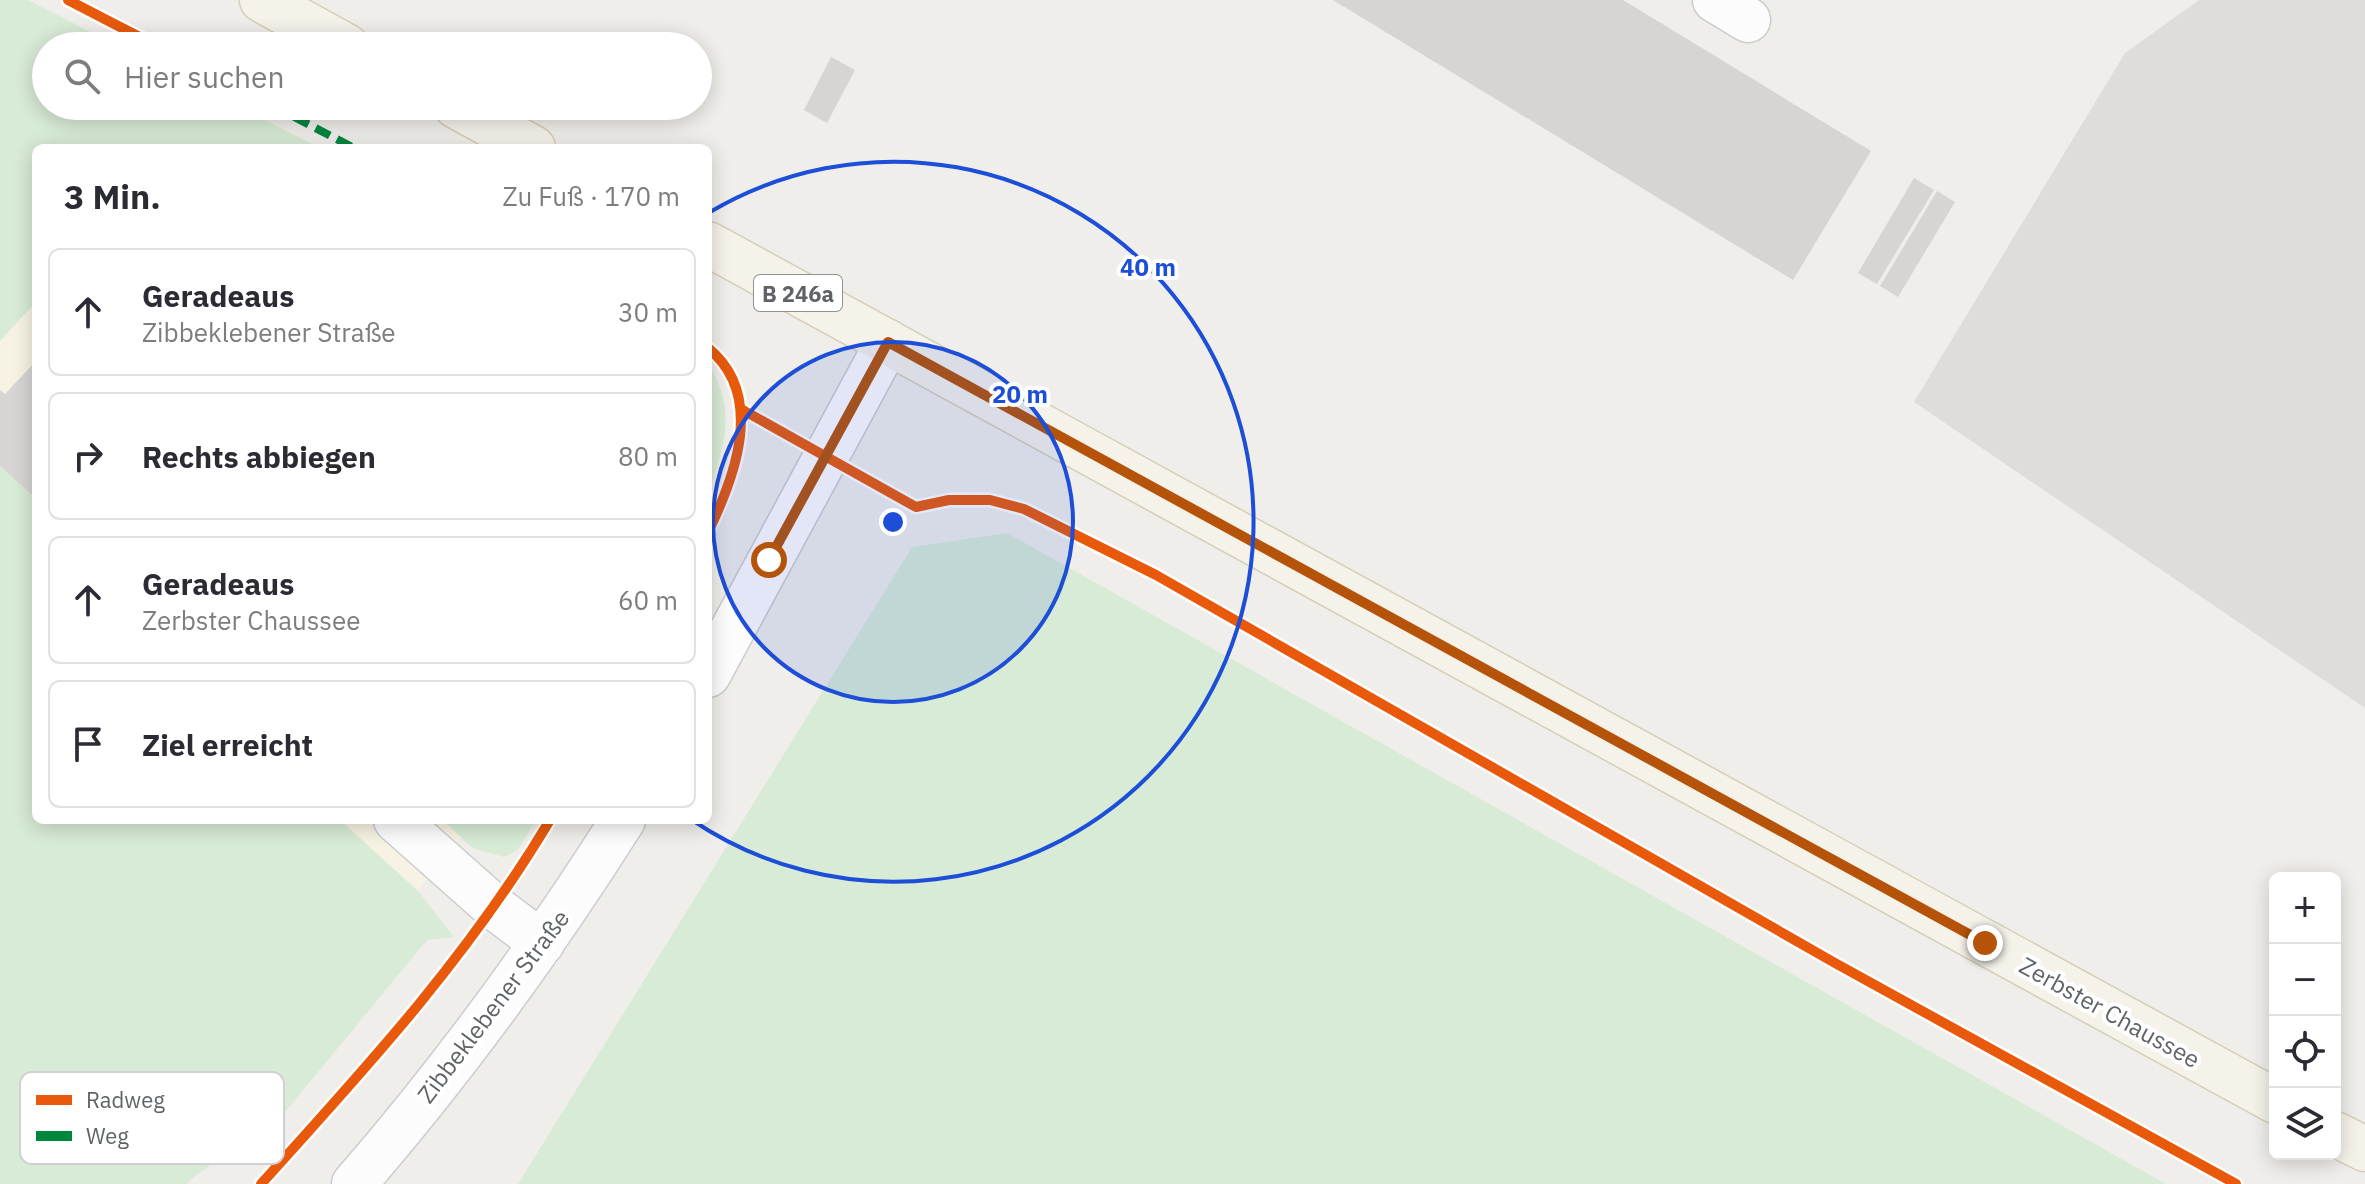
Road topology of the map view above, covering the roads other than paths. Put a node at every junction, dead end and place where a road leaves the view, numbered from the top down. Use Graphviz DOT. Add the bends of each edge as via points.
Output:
graph roads {
  1 [pos="262,0"];
  2 [pos="320,32"];
  3 [pos="482,120"];
  4 [pos="526,144"];
  5 [pos="712,246"];
  6 [pos="888,342"];
  7 [pos="712,668"];
  8 [pos="401,824"];
  9 [pos="620,824"];
  10 [pos="542,943"];
  11 [pos="2269,1098"];
  12 [pos="2341,1137"];
  13 [pos="2365,1149"];
  14 [pos="354,1184"];
  1 -- 2 [label="main road"];
  3 -- 4 [label="main road"];
  5 -- 6 [label="main road, B 246a"];
  6 -- 7 [label="street"];
  6 -- 11 [label="main road, Zerbster Chaussee / B 246a"];
  8 -- 10 [label="street"];
  9 -- 10 [label="street, Zibbeklebener Straße"];
  10 -- 14 [label="street, Zibbeklebener Straße"];
  12 -- 13 [label="main road"];
}
